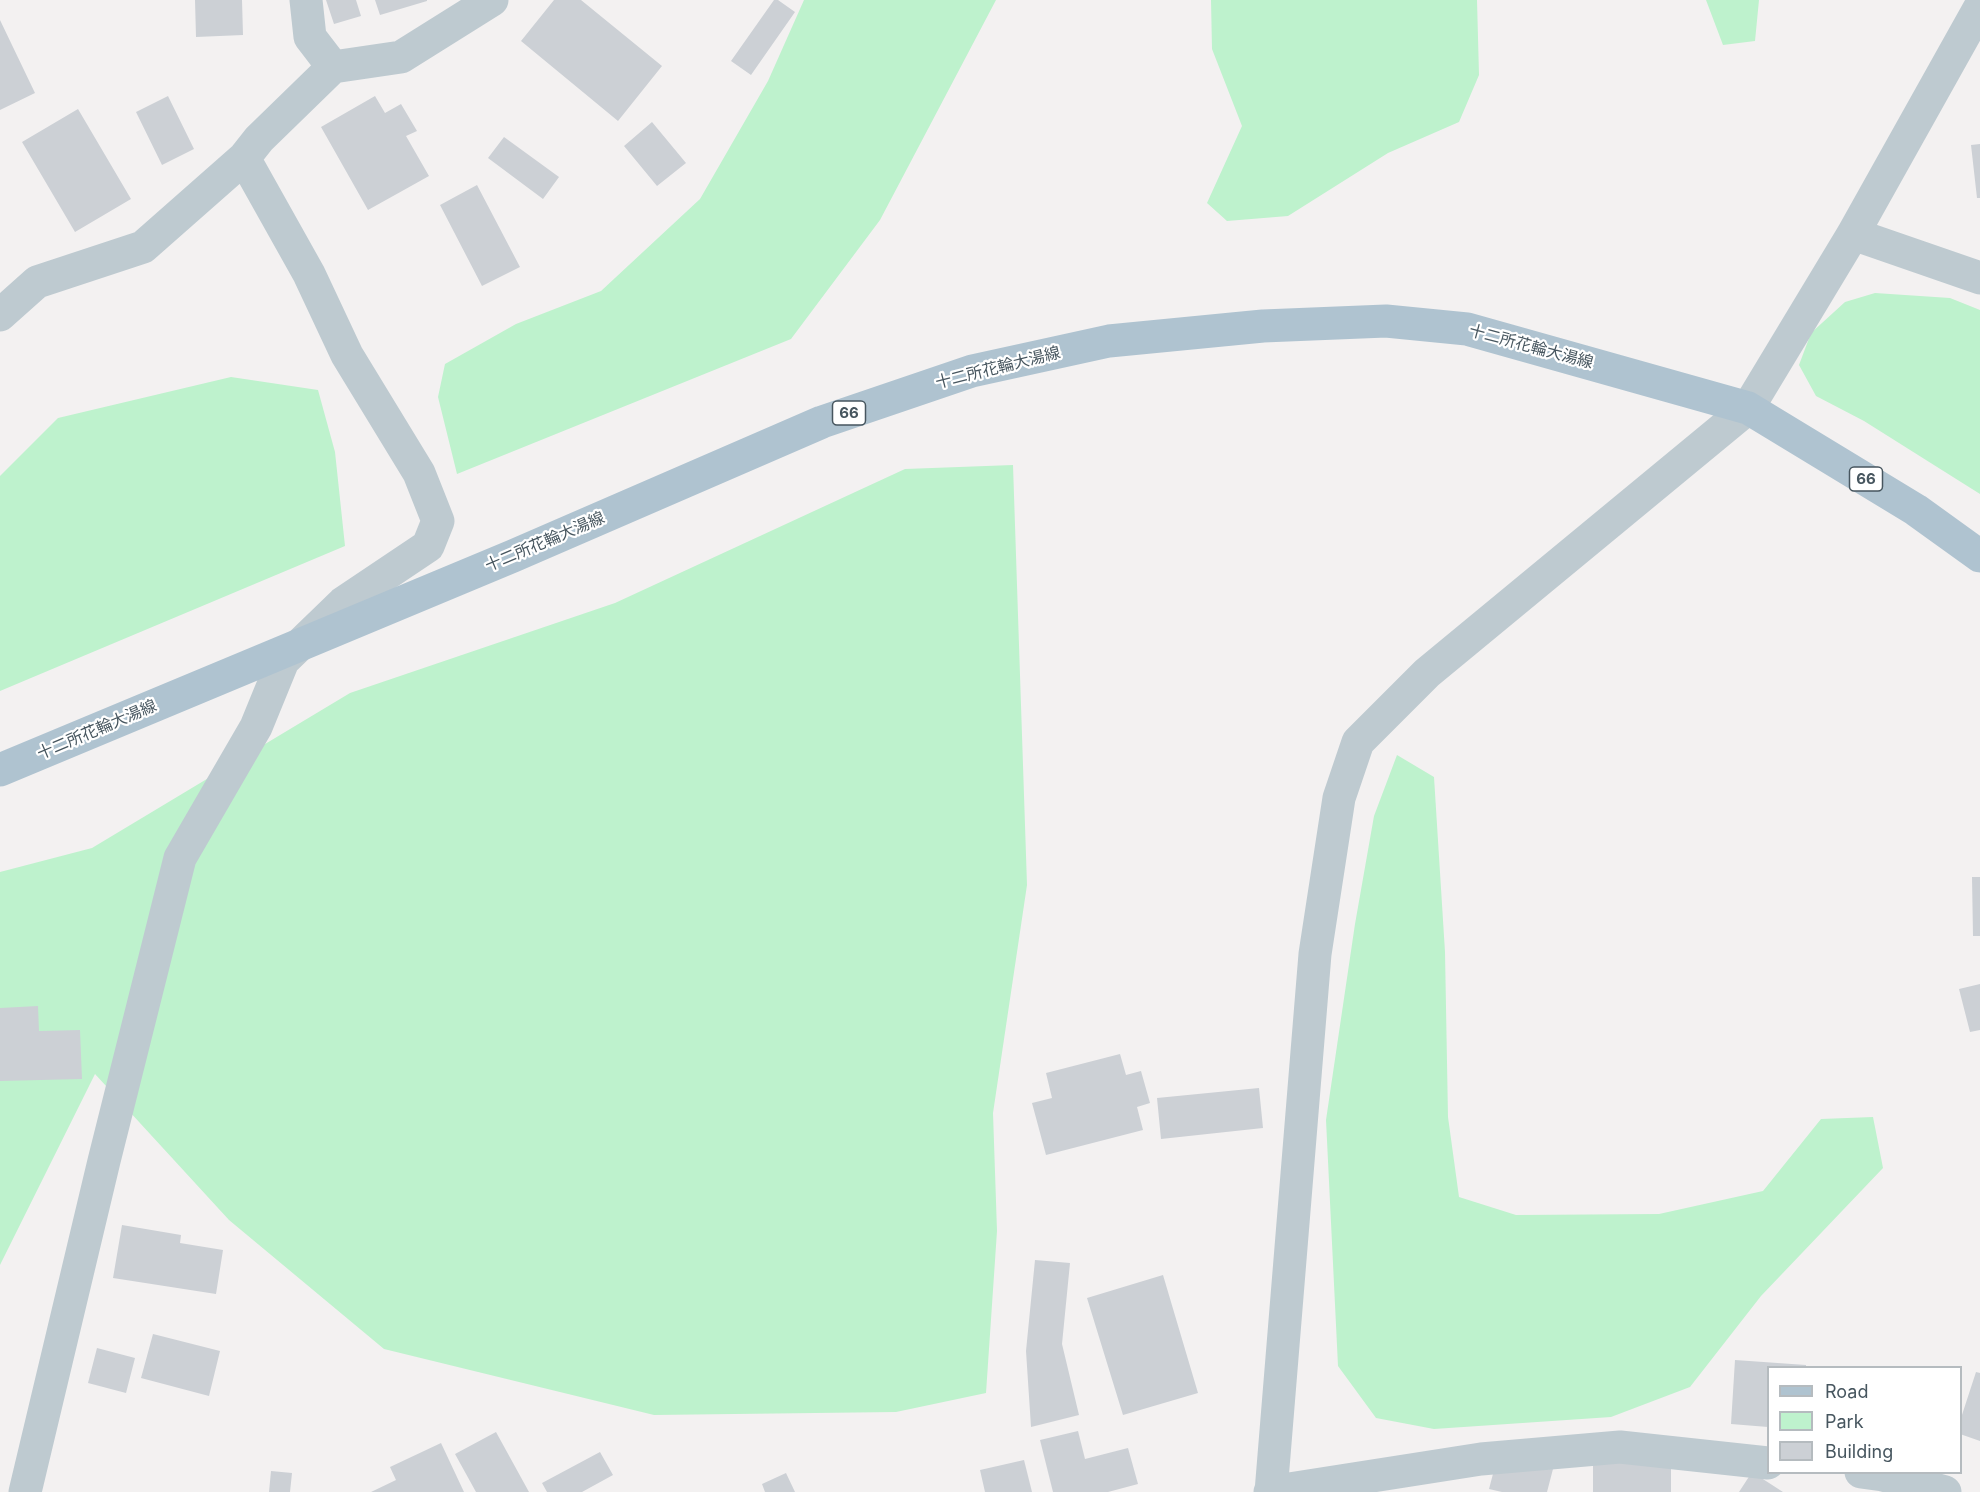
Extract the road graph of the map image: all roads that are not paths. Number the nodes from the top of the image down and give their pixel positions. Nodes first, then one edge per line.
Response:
1 (306, 0) edge
2 (492, 0) edge
3 (1980, 7) edge
4 (333, 67) junction
5 (244, 158) junction
6 (1853, 234) junction
7 (1980, 278) edge
8 (0, 315) edge
9 (1748, 408) junction
10 (1980, 556) edge
11 (300, 645) junction
12 (0, 770) edge
13 (1767, 1463) edge
14 (1872, 1474) edge
15 (25, 1492) edge
16 (1271, 1492) edge
17 (1945, 1492) edge

1 - 4 street
2 - 4 street
3 - 6 street
4 - 5 street
5 - 8 street
5 - 11 street
6 - 7 street
6 - 9 street
9 - 10 main road, 十二所花輪大湯線 / 66
9 - 11 main road, 十二所花輪大湯線 / 66
9 - 16 street
11 - 12 main road, 十二所花輪大湯線 / 66
11 - 15 street
13 - 16 street
14 - 17 street

